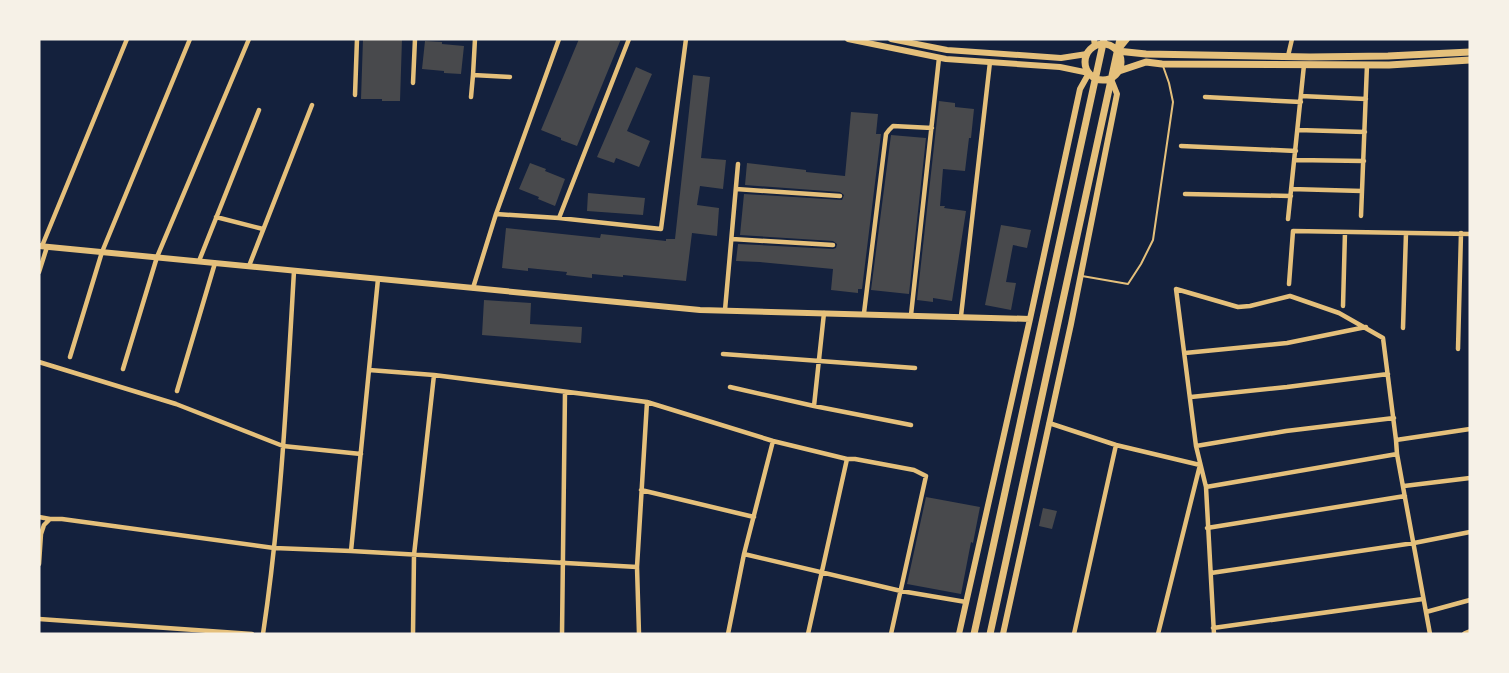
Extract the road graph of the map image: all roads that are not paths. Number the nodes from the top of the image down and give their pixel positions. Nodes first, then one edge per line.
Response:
1 (128, 39) edge
2 (190, 39) edge
3 (249, 39) edge
4 (357, 39) edge
5 (415, 39) edge
6 (475, 39) edge
7 (559, 39) edge
8 (629, 39) edge
9 (686, 39) edge
10 (848, 39) edge
11 (891, 39) edge
12 (1104, 39) edge
13 (1120, 39) edge
14 (1127, 39) edge
15 (1292, 39) edge
16 (1095, 43) edge
17 (1117, 51) junction
18 (1470, 52) edge
19 (1087, 54) junction
20 (1288, 56) junction
21 (939, 58) junction
22 (1470, 60) edge
23 (990, 62) junction
24 (1162, 64) junction
25 (1304, 65) junction
26 (1367, 65) junction
27 (1119, 71) junction
28 (1089, 73) junction
29 (473, 75) junction
30 (510, 78) dead end
31 (1111, 78) junction
32 (412, 83) dead end
33 (355, 95) dead end
34 (471, 97) dead end
35 (1205, 97) dead end
36 (1301, 99) junction
37 (1366, 99) junction
38 (312, 105) dead end
39 (259, 110) dead end
40 (932, 128) junction
41 (1298, 130) junction
42 (1365, 132) junction
43 (1181, 146) dead end
44 (1296, 151) junction
45 (1295, 160) junction
46 (1364, 161) junction
47 (738, 164) dead end
48 (736, 189) junction
49 (1292, 189) junction
50 (1362, 191) junction
51 (1185, 194) dead end
52 (840, 196) dead end
53 (1291, 196) junction
54 (496, 214) junction
55 (1361, 216) dead end
56 (216, 218) junction
57 (559, 218) junction
58 (1288, 219) dead end
59 (263, 230) junction
60 (1345, 232) junction
61 (1406, 233) junction
62 (1461, 233) junction
63 (1470, 234) edge
64 (732, 239) junction
65 (833, 245) dead end
66 (42, 246) edge
67 (102, 252) junction
68 (158, 258) junction
69 (199, 261) junction
70 (215, 263) junction
71 (249, 266) junction
72 (294, 271) junction
73 (39, 272) edge
74 (1080, 276) junction
75 (378, 279) junction
76 (1289, 284) dead end
77 (472, 288) junction
78 (1343, 306) dead end
79 (725, 310) junction
80 (824, 313) junction
81 (864, 314) junction
82 (911, 315) junction
83 (961, 316) junction
84 (1030, 319) junction
85 (1366, 327) junction
86 (1403, 328) dead end
87 (1458, 349) dead end
88 (1185, 353) junction
89 (723, 354) dead end
90 (70, 357) dead end
91 (819, 361) junction
92 (39, 362) edge
93 (915, 368) dead end
94 (123, 369) dead end
95 (369, 370) junction
96 (1388, 374) junction
97 (434, 375) junction
98 (730, 387) dead end
99 (177, 392) dead end
100 (565, 392) junction
101 (1191, 397) junction
102 (647, 402) junction
103 (814, 406) junction
104 (1394, 418) junction
105 (1049, 423) junction
106 (911, 425) dead end
107 (1470, 429) edge
108 (1396, 440) junction
109 (773, 441) junction
110 (1116, 445) junction
111 (283, 446) junction
112 (1196, 446) junction
113 (361, 454) junction
114 (1397, 454) junction
115 (847, 459) junction
116 (1200, 465) junction
117 (1470, 478) edge
118 (1404, 486) junction
119 (1206, 487) junction
120 (641, 490) junction
121 (1405, 496) junction
122 (39, 517) edge
123 (754, 517) junction
124 (50, 519) junction
125 (1207, 528) junction
126 (1470, 532) edge
127 (40, 533) edge
128 (1414, 543) junction
129 (274, 548) junction
130 (351, 551) junction
131 (744, 554) junction
132 (414, 555) junction
133 (564, 563) junction
134 (39, 564) edge
135 (637, 567) junction
136 (822, 572) junction
137 (1211, 573) junction
138 (901, 591) junction
139 (1423, 599) junction
140 (1470, 600) edge
141 (966, 602) junction
142 (1425, 612) junction
143 (39, 619) edge
144 (1214, 631) edge
145 (1470, 632) edge
146 (252, 634) edge
147 (263, 634) edge
148 (413, 634) edge
149 (562, 634) edge
150 (639, 634) edge
151 (728, 634) edge
152 (808, 634) edge
153 (891, 634) edge
154 (959, 634) edge
155 (974, 634) edge
156 (990, 634) edge
157 (1003, 634) edge
158 (1074, 634) edge
159 (1158, 634) edge
160 (1430, 634) edge
161 (1465, 634) edge

1 - 66 street
2 - 67 street
3 - 68 street
4 - 33 street
5 - 32 street
6 - 29 street
7 - 54 street
8 - 57 street
9 - 57 street
10 - 21 street
11 - 19 street
12 - 155 main road
13 - 156 main road
14 - 17 street
15 - 20 street
16 - 17 main road
16 - 19 main road
17 - 20 main road
17 - 27 main road
18 - 20 main road
19 - 28 main road
21 - 23 street
21 - 40 street
22 - 26 main road
23 - 28 street
23 - 83 street
24 - 25 main road
24 - 27 main road
24 - 74 lane
25 - 26 main road
25 - 36 street
26 - 37 street
27 - 31 main road
28 - 31 main road
28 - 84 street
29 - 30 street
29 - 34 street
31 - 74 street
35 - 36 street
36 - 37 street
36 - 41 street
37 - 42 street
38 - 59 street
39 - 56 street
40 - 81 street
40 - 82 street
41 - 42 street
41 - 44 street
42 - 46 street
43 - 44 street
44 - 45 street
45 - 46 street
45 - 49 street
46 - 50 street
47 - 48 street
48 - 52 street
48 - 64 street
49 - 50 street
49 - 53 street
50 - 55 street
51 - 53 street
53 - 58 street
54 - 57 street
54 - 77 street
56 - 59 street
56 - 69 street
59 - 71 street
60 - 61 street
60 - 76 street
60 - 78 street
61 - 62 street
61 - 86 street
62 - 63 street
62 - 87 street
64 - 65 street
64 - 79 street
66 - 67 street
66 - 73 street
67 - 68 street
67 - 90 street
68 - 69 street
68 - 94 street
69 - 70 street
70 - 71 street
70 - 99 street
71 - 72 street
72 - 75 street
72 - 111 street
74 - 105 street
75 - 77 street
75 - 95 street
77 - 79 street
79 - 80 street
80 - 81 street
80 - 91 street
81 - 82 street
82 - 83 street
83 - 84 street
84 - 141 street
85 - 88 street
85 - 88 street
85 - 96 street
88 - 101 street
89 - 91 street
91 - 93 street
91 - 103 street
92 - 111 street
95 - 97 street
95 - 113 street
96 - 101 street
96 - 104 street
97 - 100 street
97 - 132 street
98 - 103 street
100 - 102 street
100 - 133 street
101 - 112 street
102 - 109 street
102 - 120 street
103 - 106 street
104 - 108 street
104 - 112 street
105 - 110 street
105 - 157 street
107 - 108 street
108 - 114 street
109 - 115 street
109 - 123 street
110 - 116 street
110 - 158 street
111 - 113 street
111 - 129 street
112 - 116 street
113 - 130 street
114 - 118 street
114 - 119 street
115 - 136 street
115 - 138 street
116 - 119 street
116 - 159 street
117 - 118 street
118 - 121 street
119 - 125 street
120 - 123 street
120 - 135 street
121 - 125 street
121 - 128 street
122 - 124 street
123 - 131 street
124 - 127 street
124 - 129 street
125 - 137 street
126 - 128 street
127 - 134 street
128 - 137 street
128 - 139 street
129 - 130 street
129 - 147 street
130 - 132 street
131 - 136 street
131 - 151 street
132 - 133 street
132 - 148 street
133 - 135 street
133 - 149 street
135 - 150 street
136 - 138 street
136 - 152 street
137 - 144 street
138 - 141 street
138 - 153 street
139 - 142 street
139 - 144 street
140 - 142 street
141 - 154 street
142 - 160 street
143 - 146 street
145 - 161 street

